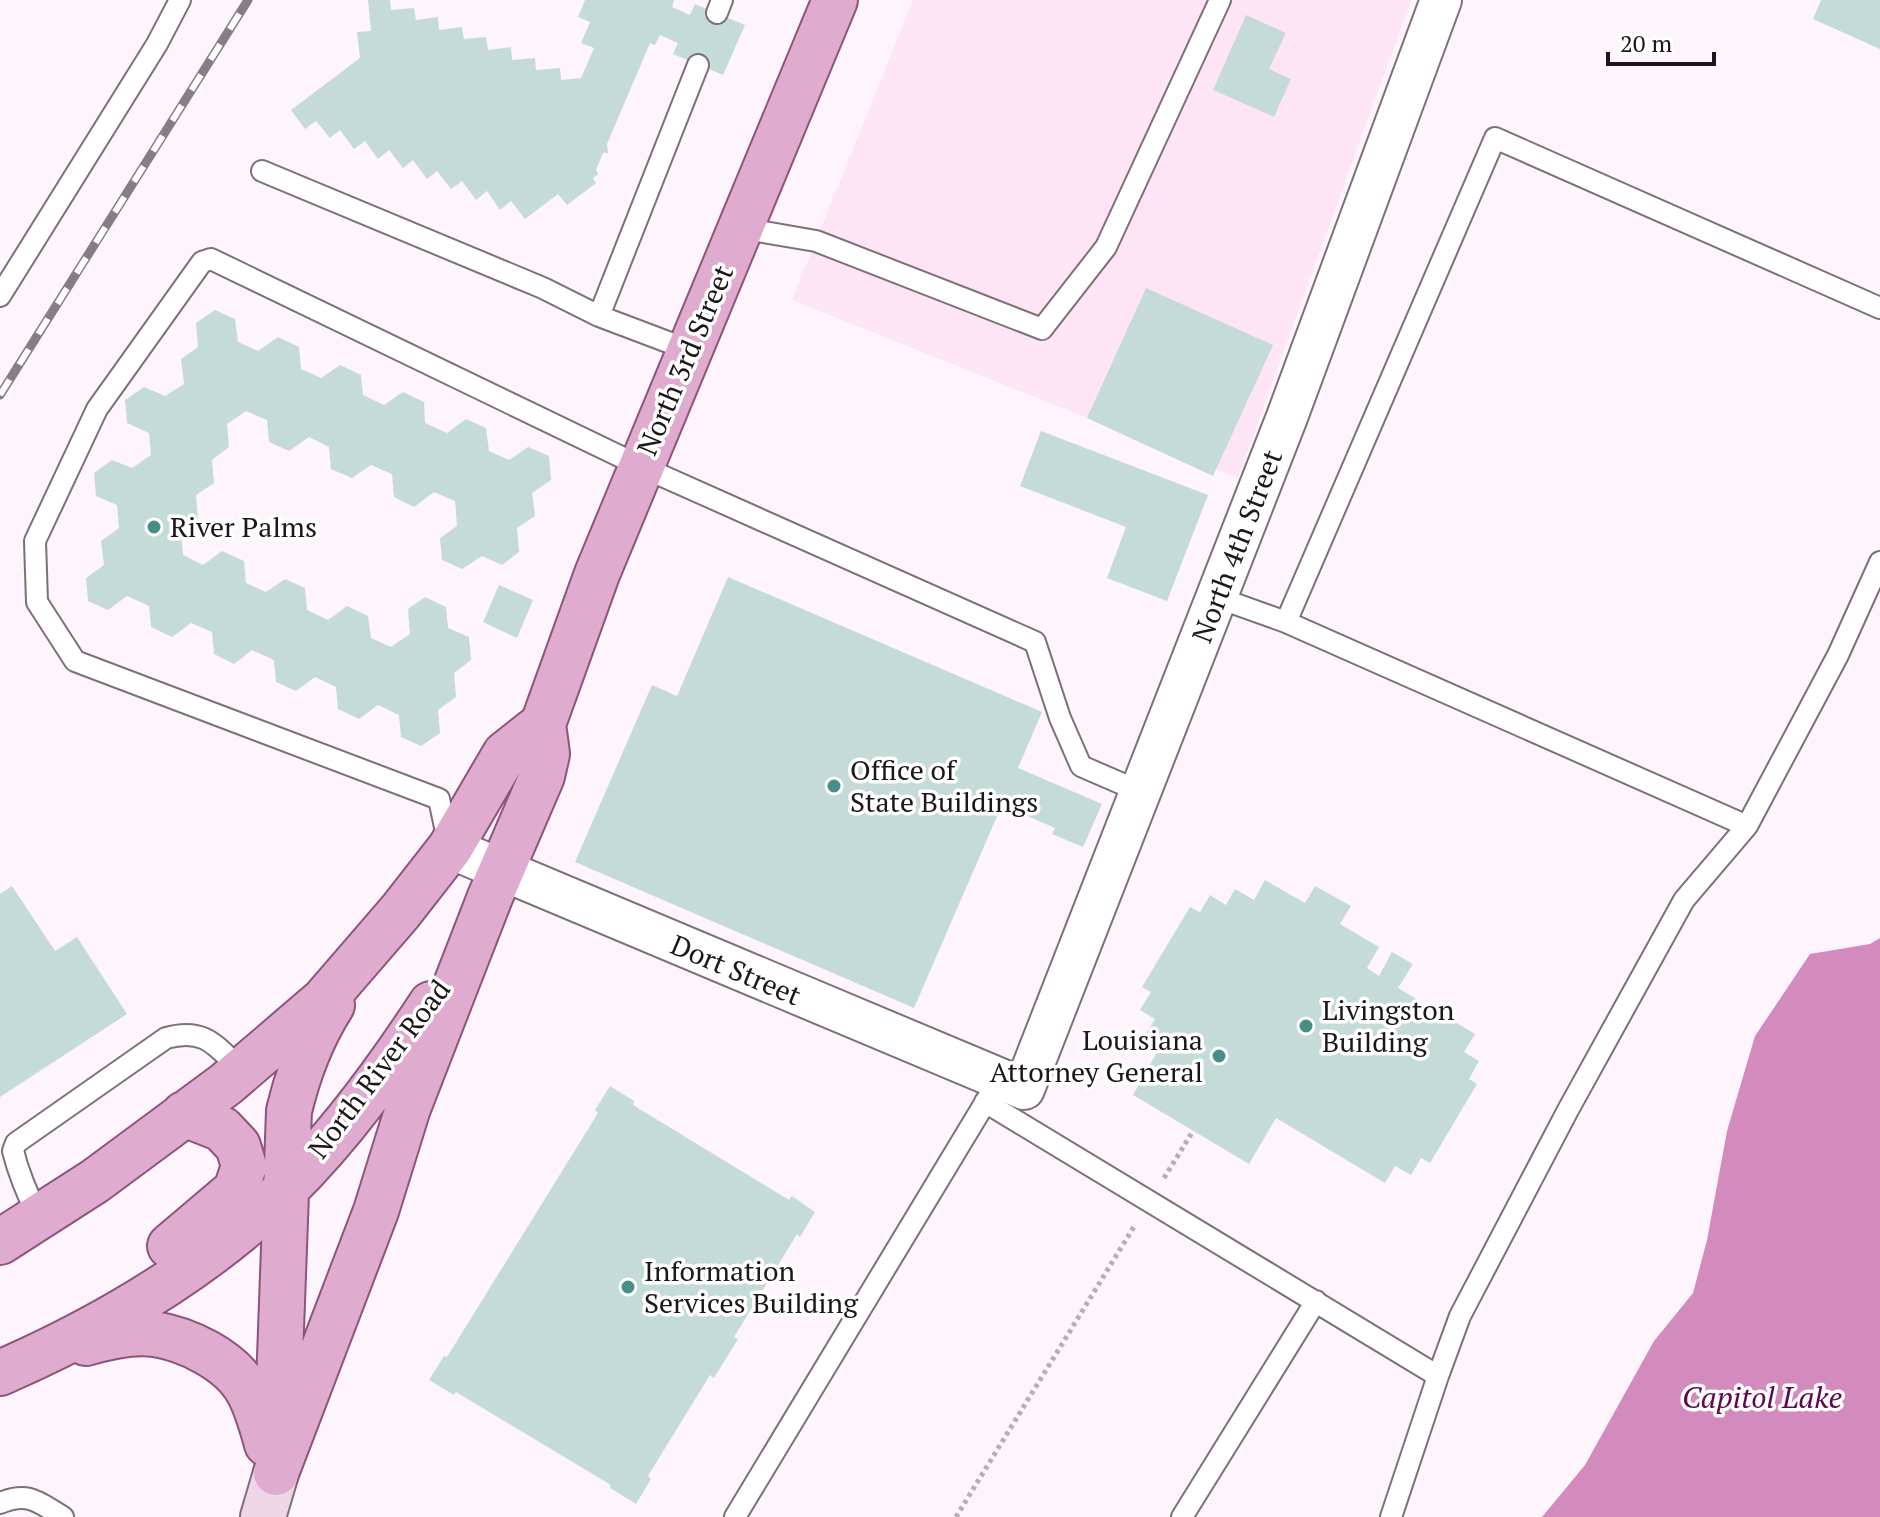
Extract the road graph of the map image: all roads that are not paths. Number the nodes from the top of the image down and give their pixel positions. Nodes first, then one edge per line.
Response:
1 (180, 0) edge
2 (835, 0) edge
3 (1220, 0) edge
4 (1441, 0) edge
5 (698, 65) dead end
6 (262, 171) dead end
7 (740, 228) junction
8 (0, 296) edge
9 (1880, 308) edge
10 (599, 316) junction
11 (689, 350) junction
12 (640, 466) junction
13 (1880, 562) edge
14 (1216, 597) junction
15 (1286, 622) junction
16 (543, 724) junction
17 (1141, 792) junction
18 (1747, 826) junction
19 (450, 848) junction
20 (496, 884) junction
21 (369, 946) junction
22 (242, 1071) junction
23 (1003, 1090) junction
24 (184, 1114) junction
25 (284, 1191) junction
26 (39, 1218) junction
27 (0, 1242) edge
28 (1316, 1301) junction
29 (20, 1355) edge
30 (0, 1373) edge
31 (1438, 1376) junction
32 (276, 1473) junction
33 (0, 1503) edge
34 (63, 1517) edge
35 (263, 1517) edge
36 (735, 1517) edge
37 (1182, 1517) edge
38 (1391, 1517) edge

1 - 8 lane
2 - 7 main road, North 3rd Street
3 - 7 lane
4 - 14 street, North 4th Street
5 - 10 lane
6 - 10 lane
7 - 11 main road, North 3rd Street
9 - 15 lane
10 - 11 lane
11 - 12 main road, North 3rd Street
12 - 16 main road, North 3rd Street
12 - 17 lane
12 - 19 lane
13 - 18 lane
14 - 15 lane
14 - 17 street, North 4th Street
15 - 18 lane
16 - 19 main road
16 - 20 main road, North 3rd Street
17 - 23 street, North 4th Street
18 - 31 lane
19 - 20 street, Dort Street
19 - 21 main road
20 - 23 street, Dort Street
20 - 25 main road, North River Road
20 - 32 main road
21 - 22 main road
21 - 25 main road
22 - 24 main road
22 - 26 lane
23 - 28 lane
23 - 36 lane
24 - 26 main road
24 - 29 main road
25 - 29 main road, North River Road
25 - 32 main road
26 - 27 main road
28 - 31 lane
28 - 37 lane
29 - 30 main road, North River Road
29 - 32 main road
31 - 38 lane
32 - 35 main road
33 - 34 lane

